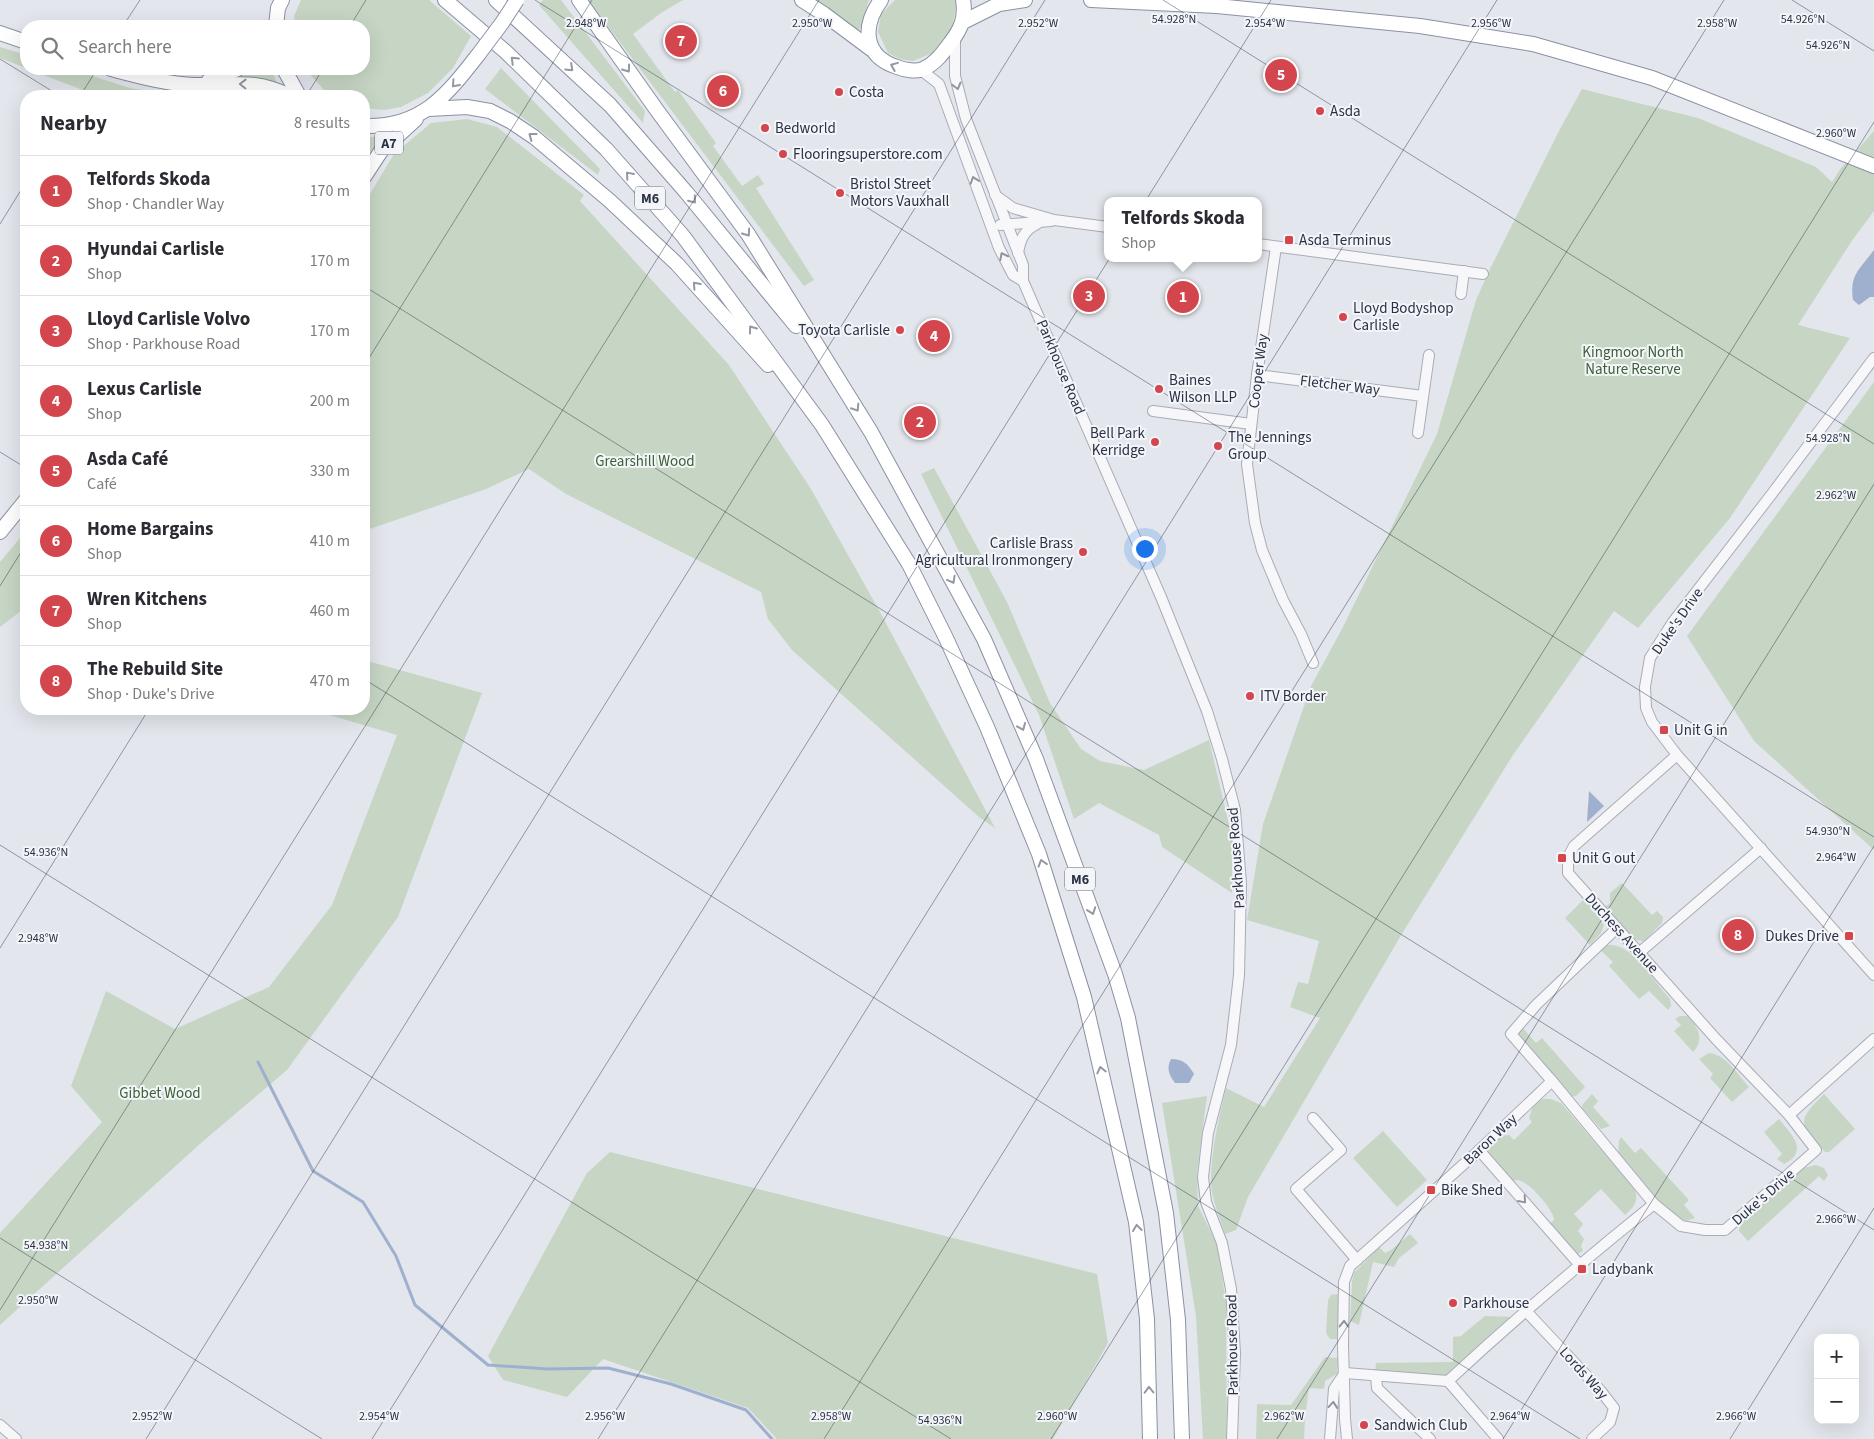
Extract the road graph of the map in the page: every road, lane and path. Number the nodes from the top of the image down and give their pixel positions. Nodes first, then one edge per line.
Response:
1 (445, 0) edge
2 (496, 0) edge
3 (517, 0) edge
4 (579, 0) edge
5 (802, 0) edge
6 (882, 0) edge
7 (963, 0) edge
8 (1025, 0) edge
9 (1090, 0) edge
10 (279, 5) edge
11 (274, 20) edge
12 (277, 20) edge
13 (963, 22) junction
14 (0, 33) edge
15 (955, 38) junction
16 (20, 40) edge
17 (871, 49) junction
18 (922, 70) junction
19 (142, 75) edge
20 (222, 75) edge
21 (288, 75) edge
22 (194, 85) junction
23 (276, 90) edge
24 (296, 90) edge
25 (425, 111) junction
26 (370, 125) edge
27 (1874, 166) edge
28 (370, 168) edge
29 (996, 195) junction
30 (1013, 208) junction
31 (1002, 212) junction
32 (1054, 220) junction
33 (1038, 223) junction
34 (1006, 224) junction
35 (991, 226) junction
36 (1104, 226) edge
37 (1262, 245) edge
38 (1276, 247) junction
39 (1018, 253) junction
40 (1464, 271) junction
41 (1483, 274) dead end
42 (1023, 281) junction
43 (1461, 294) dead end
44 (1429, 354) dead end
45 (1874, 358) edge
46 (830, 367) junction
47 (1257, 375) junction
48 (1423, 396) junction
49 (1153, 411) dead end
50 (822, 424) junction
51 (1251, 424) junction
52 (1418, 433) dead end
53 (20, 507) edge
54 (0, 532) edge
55 (1313, 664) dead end
56 (1677, 755) junction
57 (1761, 848) junction
58 (1617, 928) junction
59 (1640, 952) junction
60 (1874, 975) edge
61 (1874, 1039) edge
62 (1552, 1081) junction
63 (1789, 1116) junction
64 (1314, 1118) dead end
65 (1479, 1150) junction
66 (1654, 1204) junction
67 (1357, 1260) junction
68 (1579, 1264) junction
69 (1526, 1311) junction
70 (1345, 1373) junction
71 (1376, 1376) junction
72 (1448, 1381) junction
73 (0, 1425) edge
74 (16, 1439) edge
75 (1150, 1439) edge
76 (1182, 1439) edge
77 (1232, 1439) edge
78 (1330, 1439) edge
79 (1347, 1439) edge
80 (1430, 1439) edge
81 (1498, 1439) edge
82 (1592, 1439) edge

50 -> 1 highway, M6
2 -> 46 highway, M6
3 -> 25 highway, bridge
4 -> 46 highway, M6
5 - 17 highway
6 - 17 highway
7 - 13 highway
8 - 13 highway
9 - 27 highway
10 - 11 highway
10 - 12 highway
13 - 15 highway
14 - 16 highway
15 - 18 highway
15 -> 29 street, Parkhouse Road
18 -> 17 highway
35 -> 18 street, Parkhouse Road
19 - 22 highway
20 - 22 highway
21 - 24 highway
23 -> 22 highway
25 - 26 highway
25 - 28 highway, A7
50 -> 25 highway, M6
29 - 30 street
29 - 31 street, Parkhouse Road
30 - 31 street
30 - 32 street
31 - 34 street, Parkhouse Road
31 - 35 street
32 - 33 street
32 - 36 street
33 - 34 street
33 - 39 street
34 - 35 street
34 - 39 street, Parkhouse Road
42 -> 35 street, Parkhouse Road
37 - 38 street
38 - 40 street
38 - 47 street, Cooper Way
39 - 42 street, Parkhouse Road
40 - 41 street
40 - 43 street
42 - 77 street, Parkhouse Road
44 - 48 street
45 - 56 street, Duke's Drive
46 -> 76 highway, M6
47 - 48 street, Fletcher Way
47 - 51 street, Cooper Way
48 - 52 street
49 - 51 street
75 -> 50 highway, M6
51 - 55 street, Cooper Way
53 - 54 highway
56 - 57 street, Duke's Drive
56 - 58 street, Duchess Avenue
57 - 59 street
57 - 60 street, Duke's Drive
58 - 59 street, Duchess Avenue
58 - 62 street
59 - 63 street, Duchess Avenue
61 - 63 street
62 - 65 street, Baron Way
62 - 66 street, Duke's Drive
63 - 66 street, Duke's Drive
64 - 67 street
65 - 67 street, Baron Way
65 -> 68 street
66 - 68 street
70 -> 67 street, Baron Way
68 - 69 street
69 - 72 street
69 - 82 street, Lords Way
70 - 71 street
78 -> 70 street
70 - 79 street, Baron Way
71 - 72 street
71 - 80 street
72 - 81 street
73 - 74 street

